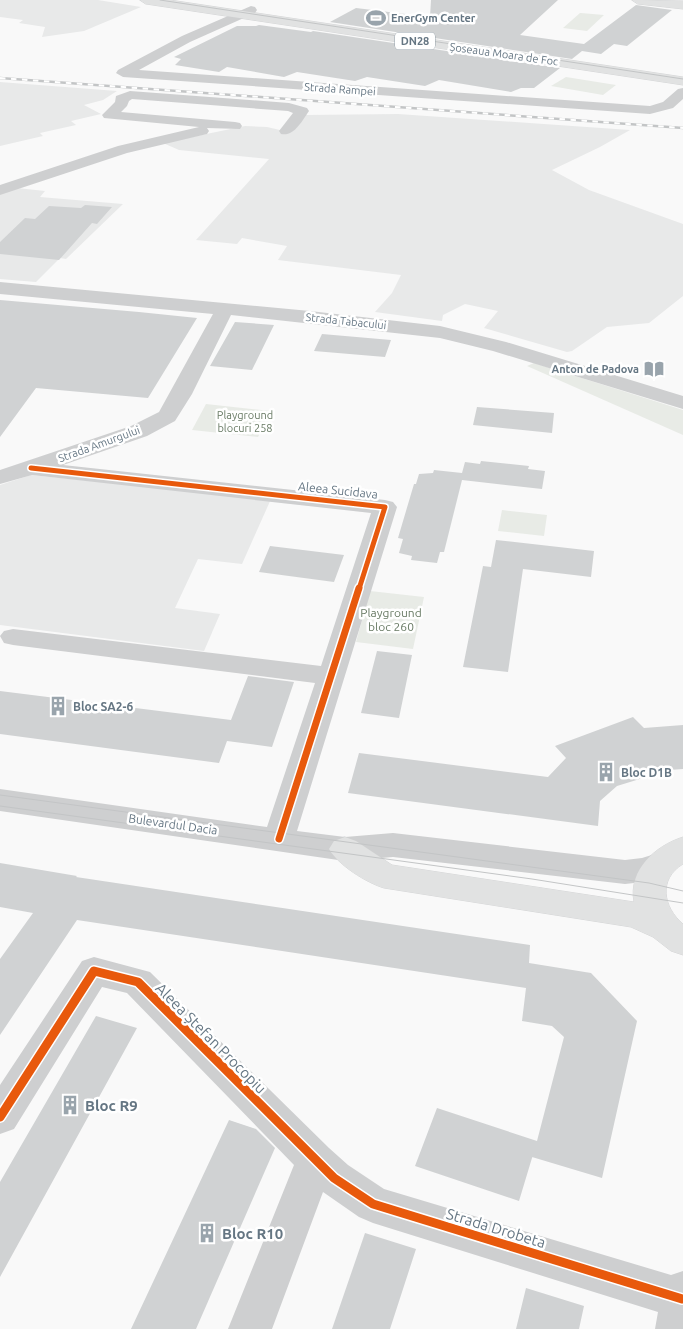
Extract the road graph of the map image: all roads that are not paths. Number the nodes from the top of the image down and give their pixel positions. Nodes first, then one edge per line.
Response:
1 (146, 0) edge
2 (181, 0) edge
3 (638, 0) edge
4 (664, 0) edge
5 (683, 3) edge
6 (246, 12) junction
7 (683, 75) edge
8 (683, 81) edge
9 (683, 92) edge
10 (251, 124) dead end
11 (270, 124) dead end
12 (235, 126) junction
13 (0, 190) edge
14 (0, 288) edge
15 (225, 309) junction
16 (683, 403) edge
17 (31, 468) junction
18 (0, 477) edge
19 (13, 637) dead end
20 (332, 676) junction
21 (0, 800) edge
22 (279, 838) junction
23 (345, 849) junction
24 (670, 857) edge
25 (674, 935) edge
26 (0, 1117) edge
27 (314, 1160) junction
28 (680, 1306) edge
29 (250, 1329) edge

1 - 6 main road, Șoseaua Moara de Foc / DN28
2 - 6 main road, Șoseaua Moara de Foc / DN28
3 - 5 main road
4 - 5 main road
6 - 7 main road, Șoseaua Moara de Foc / DN28
6 - 8 main road, Șoseaua Moara de Foc / DN28
6 - 9 street, Strada Rampei
10 - 12 street
11 - 12 street
12 - 13 street
14 - 15 street, Strada Tabacului
15 - 16 street, Strada Tabacului
15 - 17 street, Strada Amurgului
17 - 18 street, Strada Amurgului
17 - 20 street, Aleea Sucidava
19 - 20 street
20 - 22 street, Aleea Sucidava
21 - 22 street, Bulevardul Dacia
22 - 23 street, Bulevardul Dacia
23 - 24 street, Bulevardul Dacia
23 - 25 main road
24 - 25 main road
26 - 27 street, Aleea Ștefan Procopiu
27 - 28 street, Strada Drobeta
27 - 29 street

